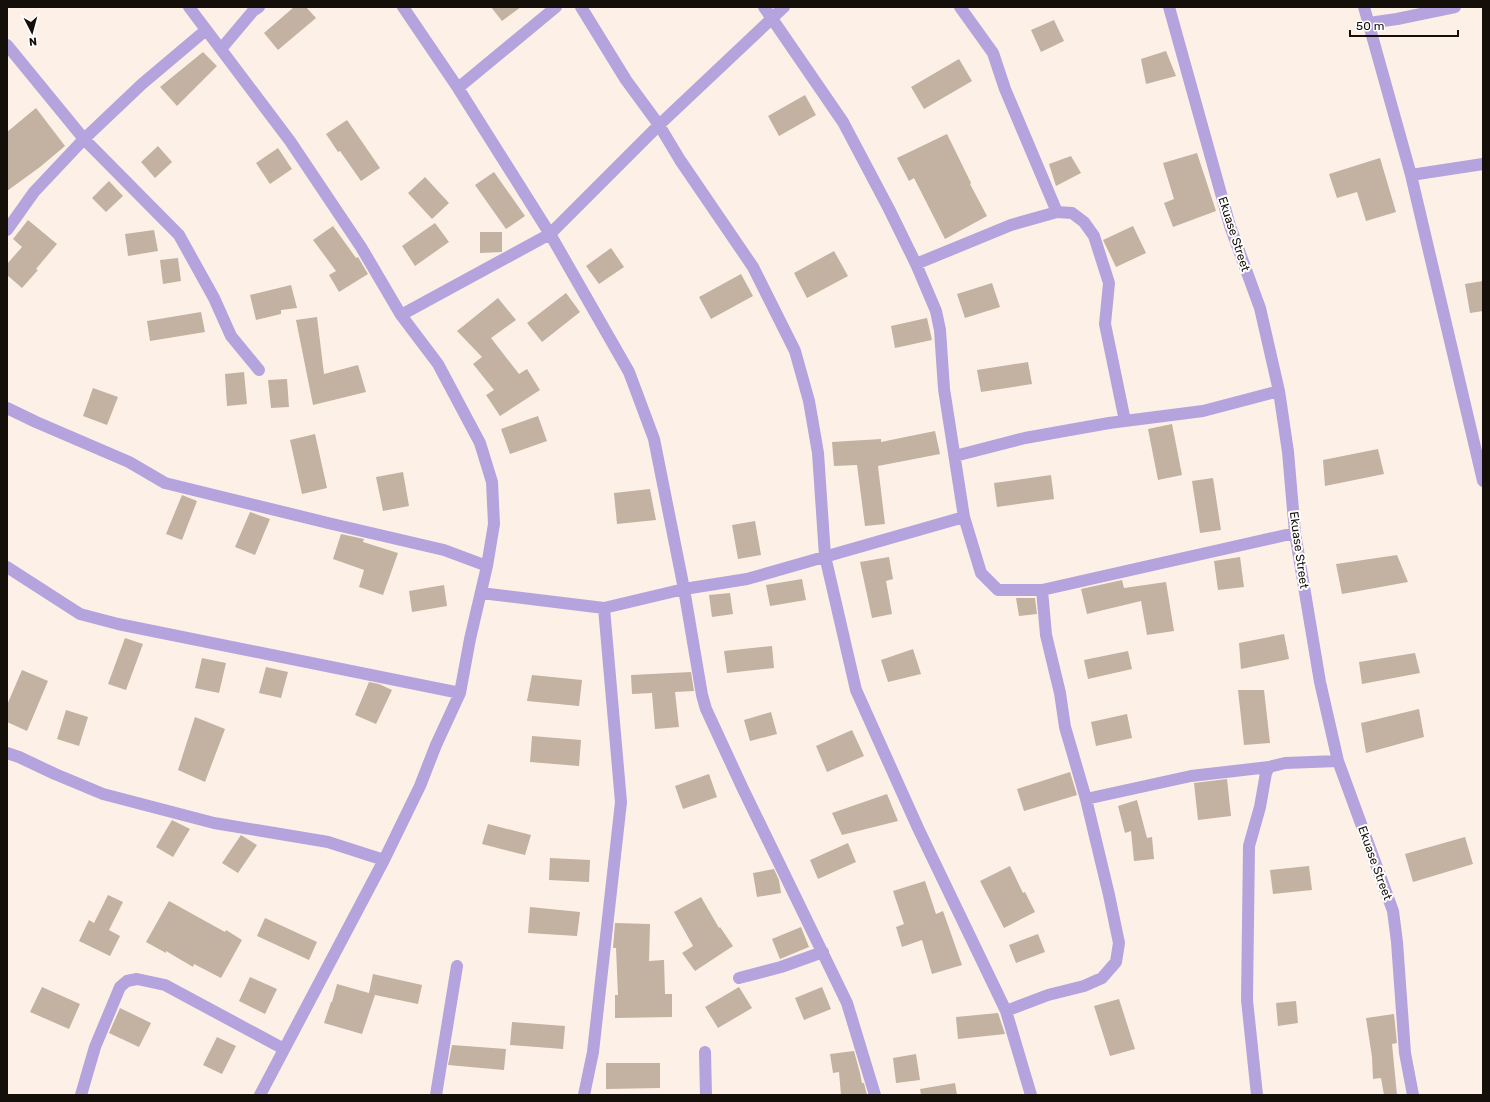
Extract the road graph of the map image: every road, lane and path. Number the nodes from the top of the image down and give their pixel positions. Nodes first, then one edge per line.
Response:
1 (189, 7) edge
2 (259, 7) edge
3 (403, 7) edge
4 (556, 7) edge
5 (581, 7) edge
6 (764, 7) edge
7 (784, 7) edge
8 (960, 7) edge
9 (1169, 7) edge
10 (1364, 7) edge
11 (1455, 7) edge
12 (772, 18) junction
13 (1369, 23) junction
14 (206, 30) junction
15 (7, 45) edge
16 (220, 49) junction
17 (458, 88) junction
18 (659, 125) junction
19 (84, 139) junction
20 (1483, 164) edge
21 (1411, 175) junction
22 (1057, 212) junction
23 (7, 230) edge
24 (550, 234) junction
25 (916, 264) junction
26 (401, 315) junction
27 (259, 370) dead end
28 (1279, 391) junction
29 (7, 408) edge
30 (1125, 421) junction
31 (955, 456) junction
32 (1483, 480) edge
33 (964, 517) junction
34 (1295, 533) junction
35 (825, 556) junction
36 (487, 566) junction
37 (7, 567) edge
38 (684, 589) junction
39 (1042, 590) junction
40 (481, 593) junction
41 (604, 608) junction
42 (460, 693) junction
43 (7, 753) edge
44 (1338, 761) junction
45 (1269, 767) junction
46 (1086, 799) junction
47 (384, 860) junction
48 (823, 952) junction
49 (457, 966) dead end
50 (739, 978) dead end
51 (1006, 1011) junction
52 (284, 1049) junction
53 (705, 1052) dead end
54 (81, 1095) edge
55 (260, 1095) edge
56 (436, 1095) edge
57 (584, 1095) edge
58 (706, 1095) edge
59 (875, 1095) edge
60 (1031, 1095) edge
61 (1257, 1095) edge
62 (1412, 1095) edge

1 - 14 street
2 - 16 street
3 - 17 street
4 - 17 street
5 - 18 street
6 - 12 street
7 - 12 street
8 - 22 street
9 - 28 street, Ekuase Street
10 - 13 street
11 - 13 street
12 - 18 street
12 - 25 street
13 - 21 street
14 - 16 street
14 - 19 street
15 - 19 street
16 - 26 street
17 - 24 street
18 - 24 street
18 - 35 street
19 - 23 street
19 - 27 street
20 - 21 street
21 - 32 street
22 - 25 street
22 - 30 street
24 - 26 street
24 - 38 street
25 - 31 street
26 - 36 street
28 - 30 street
28 - 34 street, Ekuase Street
29 - 36 street
30 - 31 street
31 - 33 street
33 - 35 street
33 - 39 street
34 - 39 street
34 - 44 street, Ekuase Street
35 - 38 street
35 - 51 street
36 - 40 street
37 - 42 street
38 - 41 street
38 - 48 street
39 - 46 street
40 - 41 street
40 - 42 street
41 - 57 street
42 - 47 street
43 - 47 street
44 - 45 street
44 - 62 street, Ekuase Street
45 - 46 street
45 - 61 street
46 - 51 street
47 - 52 street
48 - 50 street
48 - 59 street
49 - 56 street
51 - 60 street
52 - 54 street
52 - 55 street
53 - 58 street

